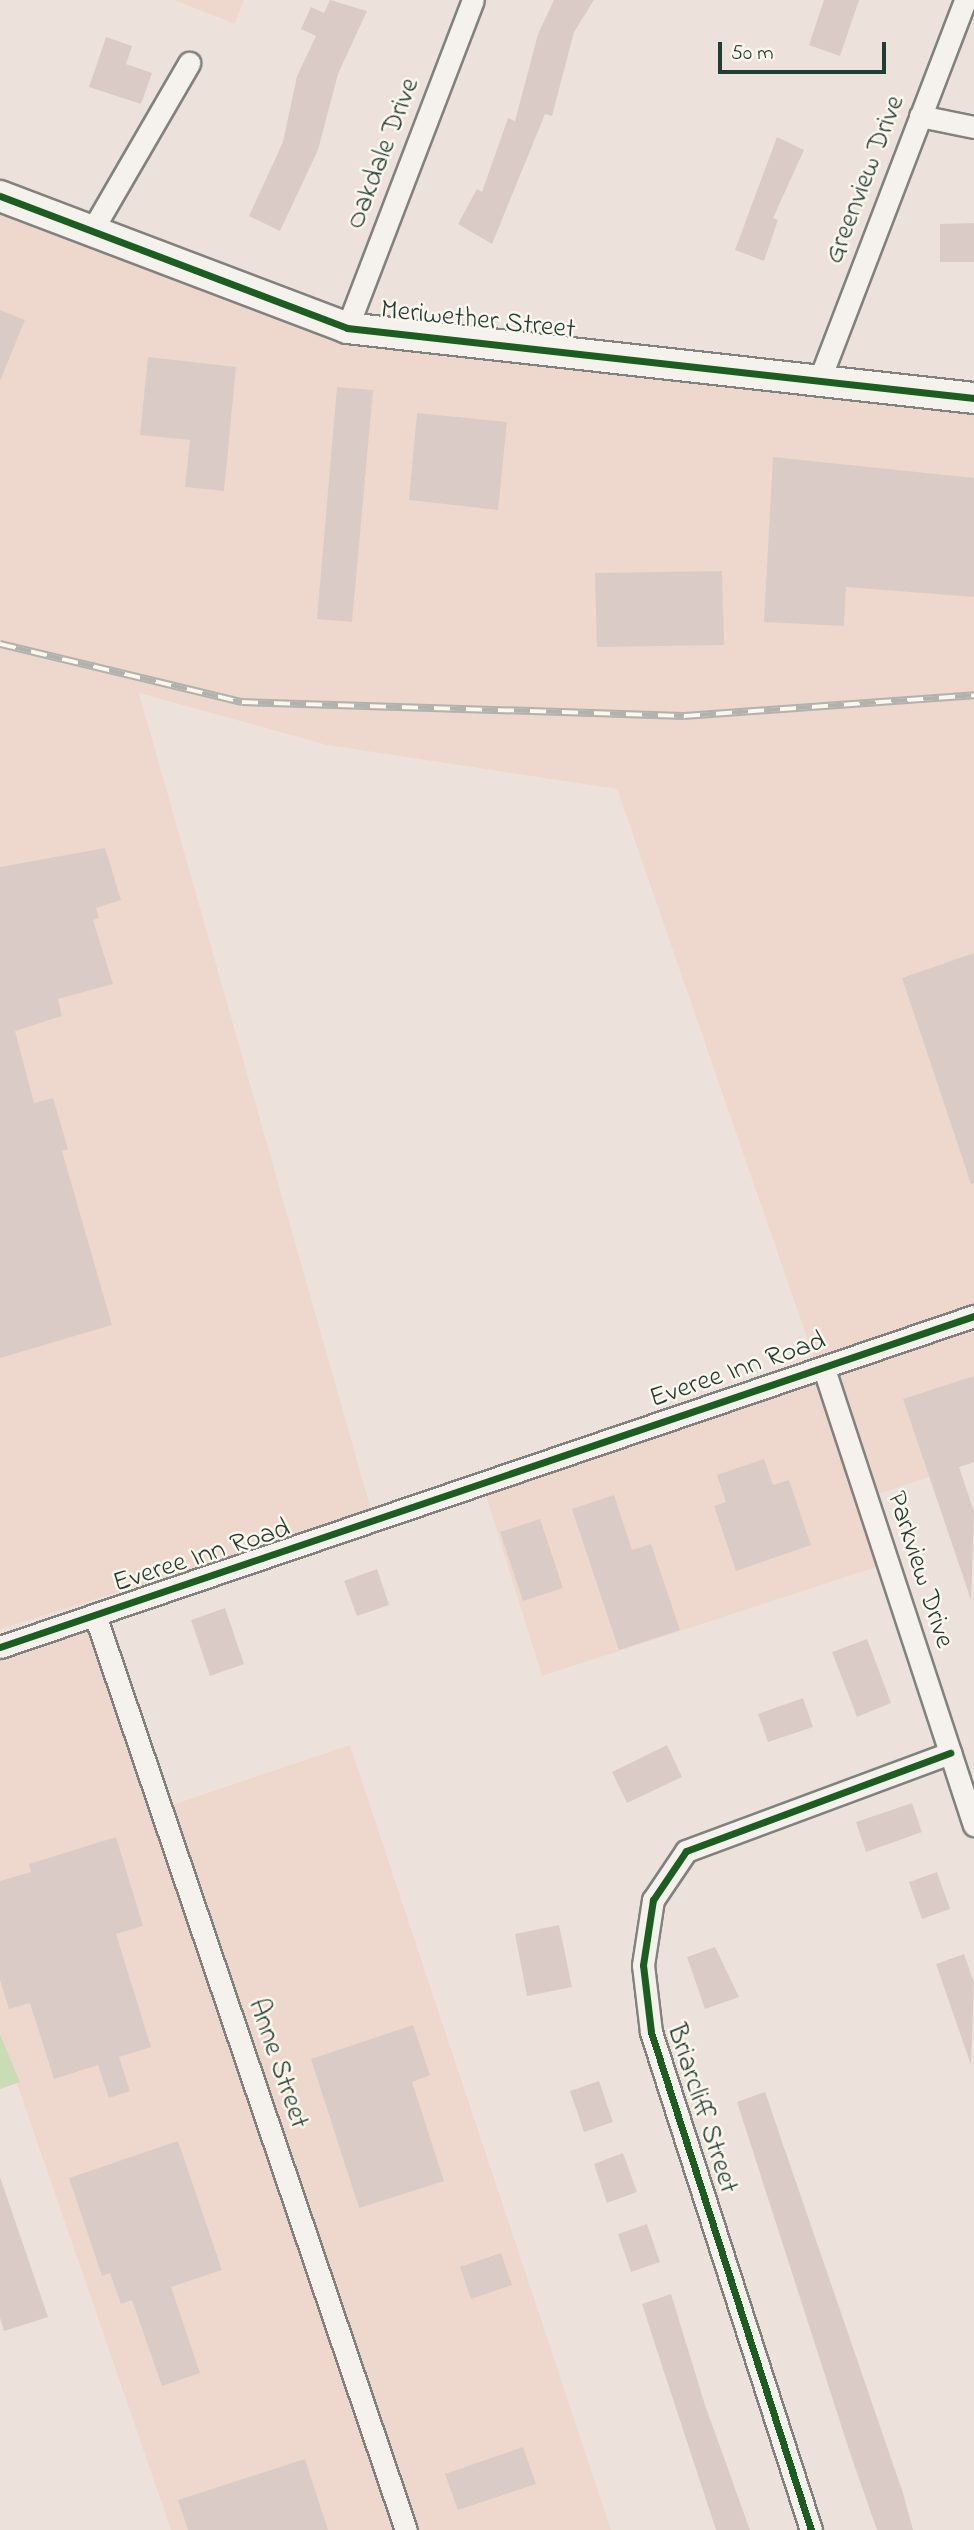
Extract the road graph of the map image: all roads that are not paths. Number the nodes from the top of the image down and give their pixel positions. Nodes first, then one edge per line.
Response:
1 (473, 0) edge
2 (965, 0) edge
3 (189, 63) dead end
4 (920, 116) junction
5 (974, 127) edge
6 (0, 196) edge
7 (90, 234) junction
8 (347, 328) junction
9 (819, 381) junction
10 (974, 398) edge
11 (974, 1316) edge
12 (825, 1372) junction
13 (96, 1615) junction
14 (0, 1647) edge
15 (950, 1753) junction
16 (974, 1825) edge
17 (406, 2530) edge
18 (811, 2530) edge

1 - 8 street, Oakdale Drive
2 - 4 street, Greenview Drive
3 - 7 street
4 - 5 street
4 - 9 street, Greenview Drive
6 - 7 street, Meriwether Street
7 - 8 street, Meriwether Street
8 - 9 street, Meriwether Street
9 - 10 street, Meriwether Street
11 - 12 street, Everee Inn Road
12 - 13 street, Everee Inn Road
12 - 15 street, Parkview Drive
13 - 14 street, Everee Inn Road
13 - 17 street, Anne Street
15 - 16 street, Parkview Drive
15 - 18 street, Briarcliff Street

